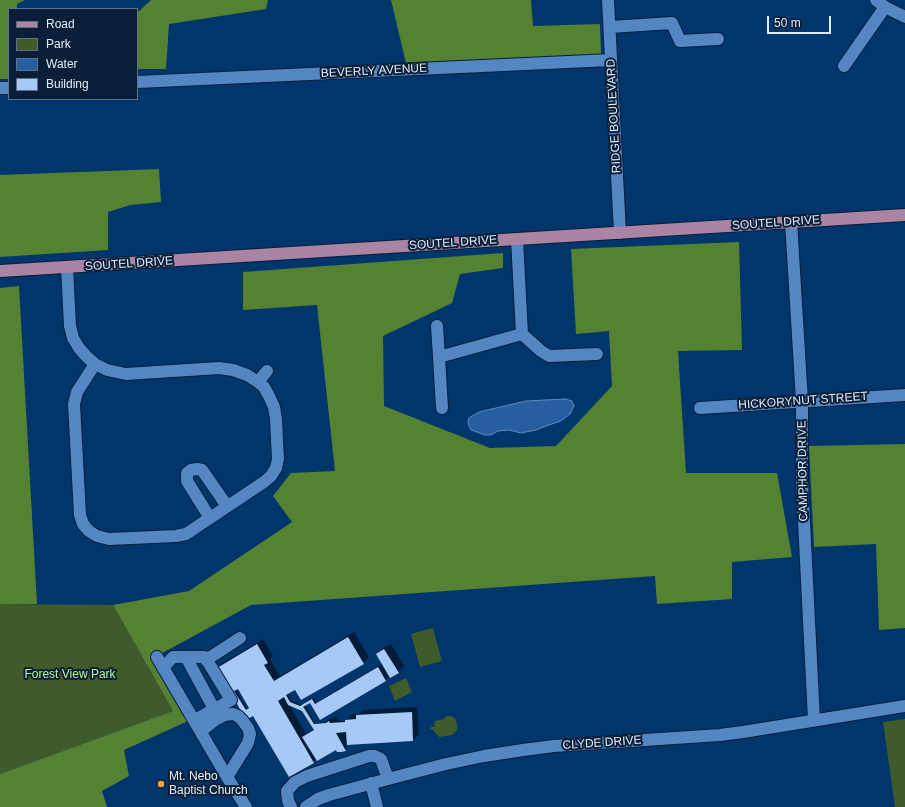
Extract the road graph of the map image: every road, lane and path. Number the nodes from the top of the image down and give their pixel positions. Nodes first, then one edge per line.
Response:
1 (608, 0) edge
2 (881, 3) edge
3 (905, 17) edge
4 (610, 27) junction
5 (718, 39) dead end
6 (611, 60) junction
7 (844, 66) dead end
8 (138, 82) edge
9 (905, 215) edge
10 (791, 222) junction
11 (620, 233) junction
12 (517, 239) junction
13 (67, 268) junction
14 (0, 271) edge
15 (437, 326) dead end
16 (522, 334) junction
17 (597, 354) dead end
18 (439, 357) junction
19 (95, 364) junction
20 (267, 371) dead end
21 (258, 382) junction
22 (905, 395) edge
23 (802, 401) junction
24 (442, 408) dead end
25 (700, 408) dead end
26 (227, 506) junction
27 (210, 518) junction
28 (240, 638) dead end
29 (186, 657) junction
30 (206, 660) junction
31 (905, 706) edge
32 (214, 709) junction
33 (814, 720) junction
34 (198, 726) junction
35 (227, 777) junction
36 (388, 779) junction
37 (371, 783) junction
38 (246, 807) edge
39 (291, 807) edge
40 (306, 807) edge
41 (377, 807) edge

1 - 4 street, RIDGE BOULEVARD
2 - 3 street
2 - 7 street
4 - 5 street
4 - 6 street, RIDGE BOULEVARD
6 - 8 street, BEVERLY AVENUE
6 - 11 street, RIDGE BOULEVARD
9 - 10 main road, SOUTEL DRIVE
10 - 11 main road, SOUTEL DRIVE
10 - 23 street, CAMPHOR DRIVE
11 - 12 main road, SOUTEL DRIVE
12 - 13 main road, SOUTEL DRIVE
12 - 16 street
13 - 14 main road, SOUTEL DRIVE
13 - 19 street
15 - 18 street
16 - 17 street
16 - 18 street
18 - 24 street
19 - 21 street
19 - 27 street
20 - 21 street
21 - 26 street
22 - 23 street, HICKORYNUT STREET
23 - 25 street, HICKORYNUT STREET
23 - 33 street, CAMPHOR DRIVE
26 - 27 street
26 - 27 street
28 - 30 street
29 - 30 street
29 - 32 street
29 - 34 street
30 - 32 street
31 - 33 street, CLYDE DRIVE
32 - 34 street
33 - 36 street, CLYDE DRIVE
34 - 35 street
34 - 35 street
35 - 38 street
36 - 37 street, CLYDE DRIVE
36 - 39 street
37 - 40 street, CLYDE DRIVE
37 - 41 street

